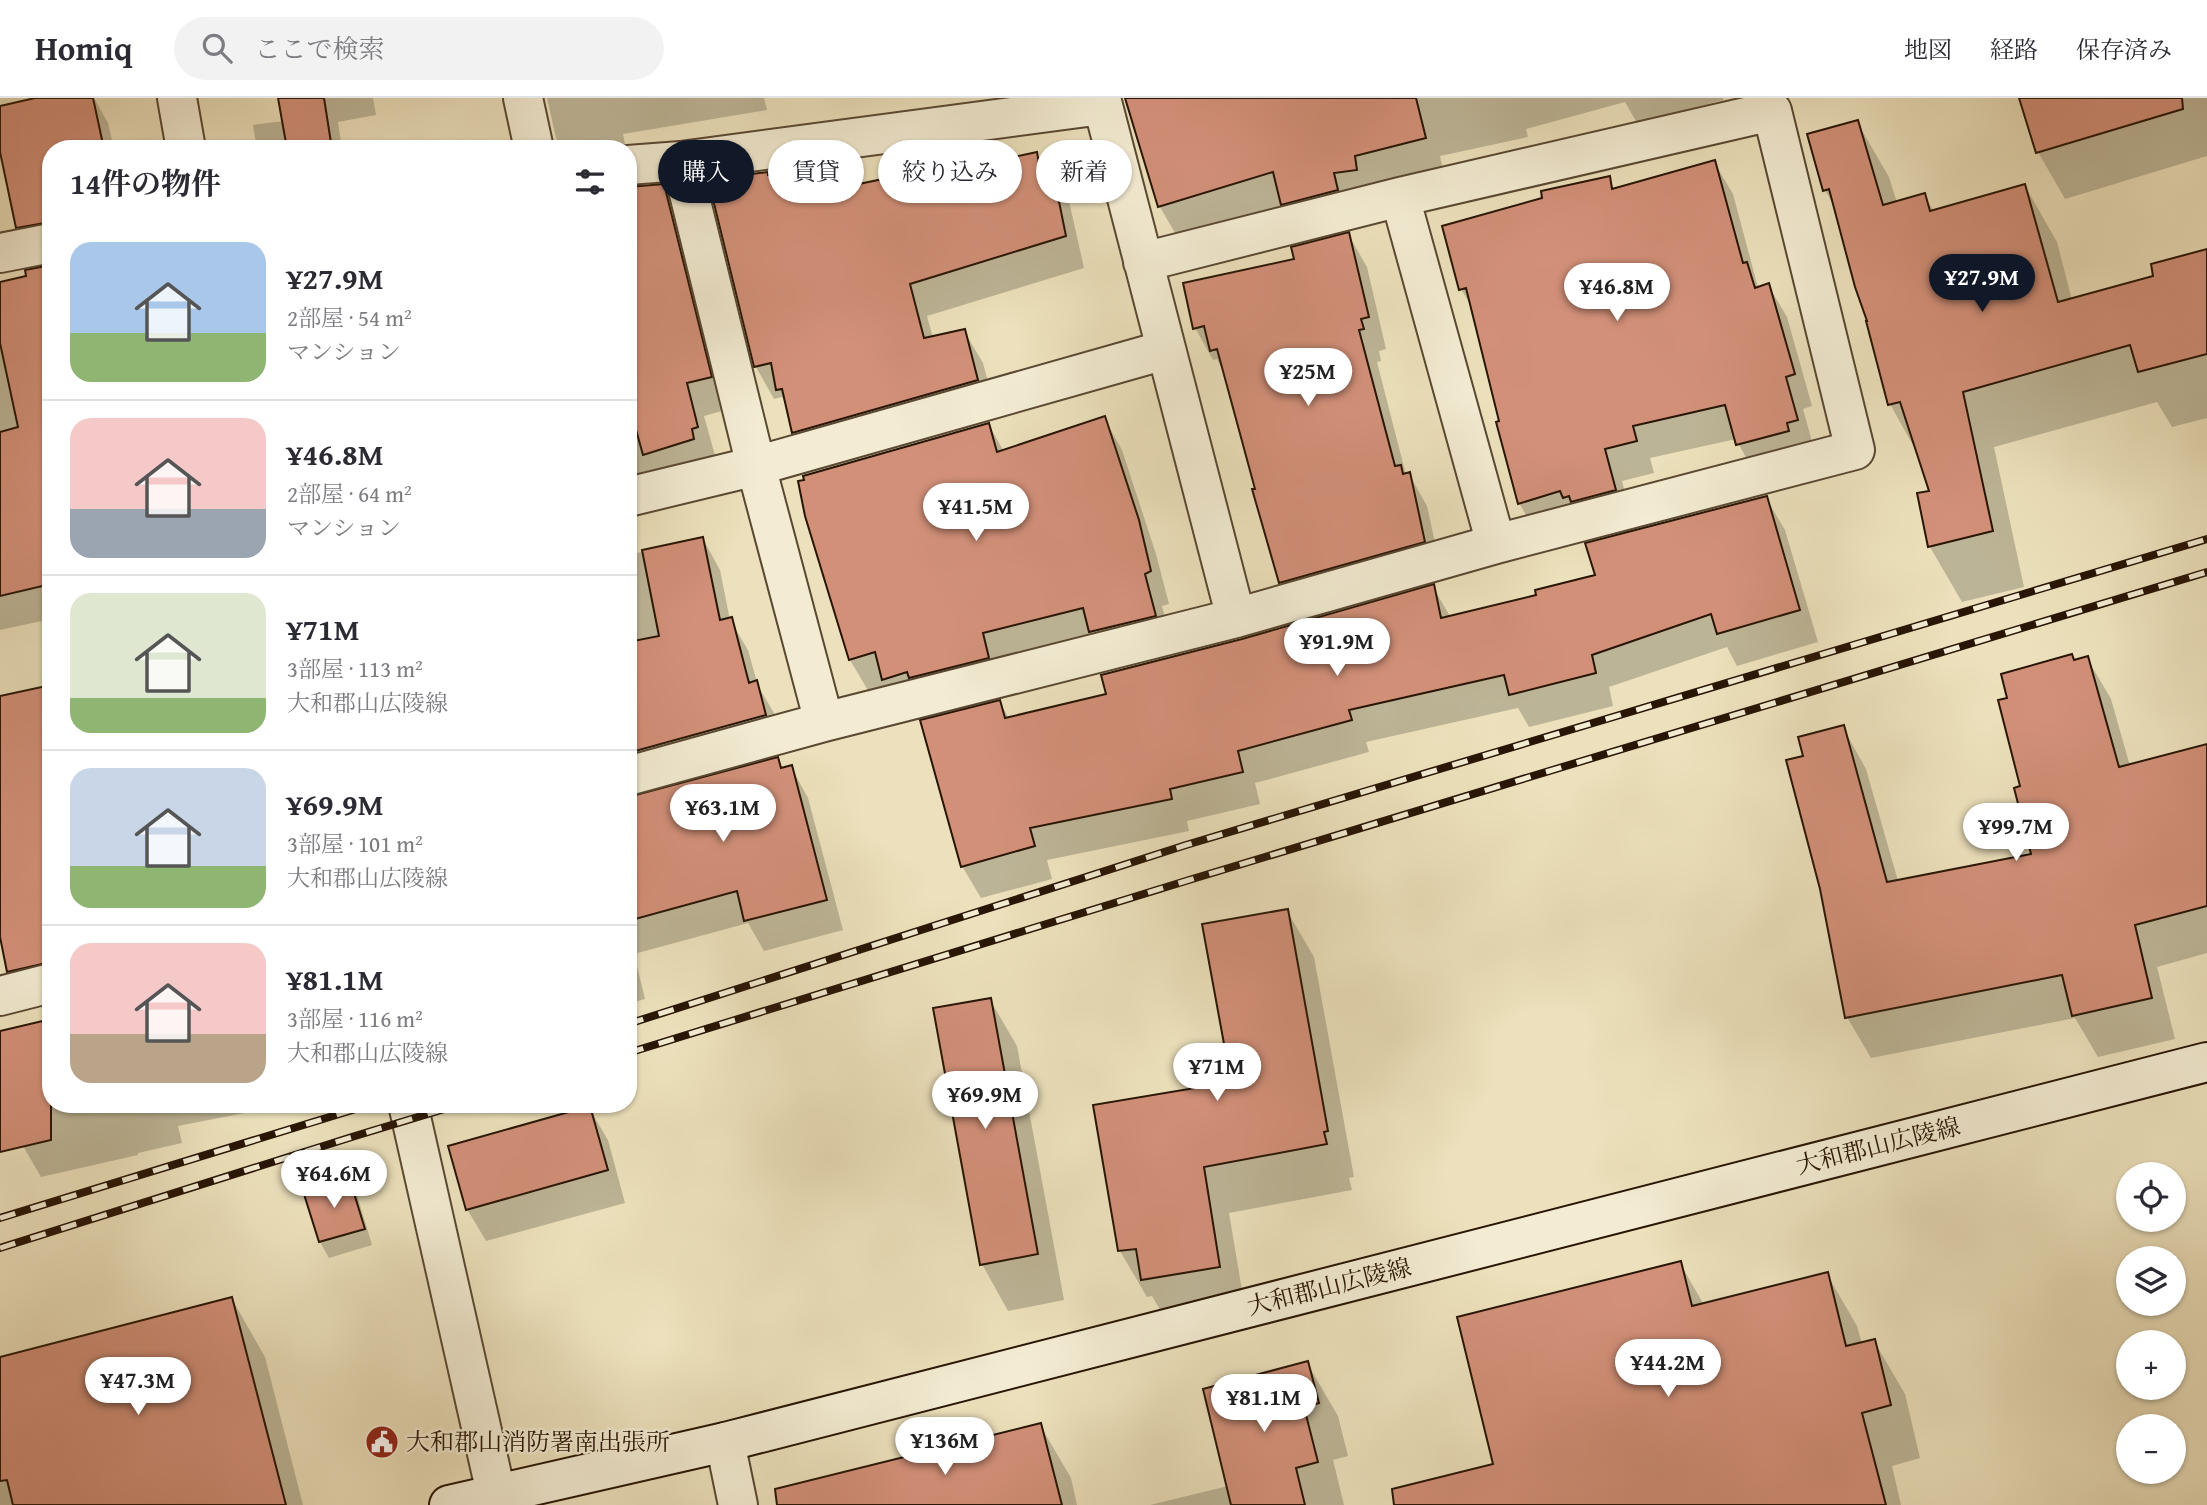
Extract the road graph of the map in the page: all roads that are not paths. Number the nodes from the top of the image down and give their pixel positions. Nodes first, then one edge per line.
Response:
1 (177, 98) edge
2 (523, 98) edge
3 (1101, 101) edge
4 (184, 140) edge
5 (532, 140) edge
6 (754, 151) edge
7 (658, 163) edge
8 (637, 164) edge
9 (1400, 197) junction
10 (691, 203) edge
11 (42, 245) edge
12 (0, 253) edge
13 (1143, 262) junction
14 (1165, 351) junction
15 (756, 466) junction
16 (637, 495) edge
17 (1496, 544) junction
18 (1236, 618) junction
19 (824, 722) junction
20 (637, 774) edge
21 (42, 986) edge
22 (0, 996) edge
23 (2207, 1062) edge
24 (410, 1113) edge
25 (725, 1442) junction
26 (496, 1493) junction
27 (449, 1505) edge
28 (738, 1505) edge

1 - 4 street
2 - 5 street
3 - 6 street
3 - 13 street
7 - 8 street
9 - 13 street
9 - 17 street
9 - 17 street
10 - 15 street
11 - 12 street
13 - 14 street
14 - 15 street
14 - 18 street
15 - 16 street
15 - 19 street
17 - 18 street
18 - 19 street
19 - 20 street
21 - 22 street
23 - 25 street, 大和郡山広陵線
24 - 26 street
25 - 26 street, 大和郡山広陵線
25 - 28 street
26 - 27 street, 大和郡山広陵線

